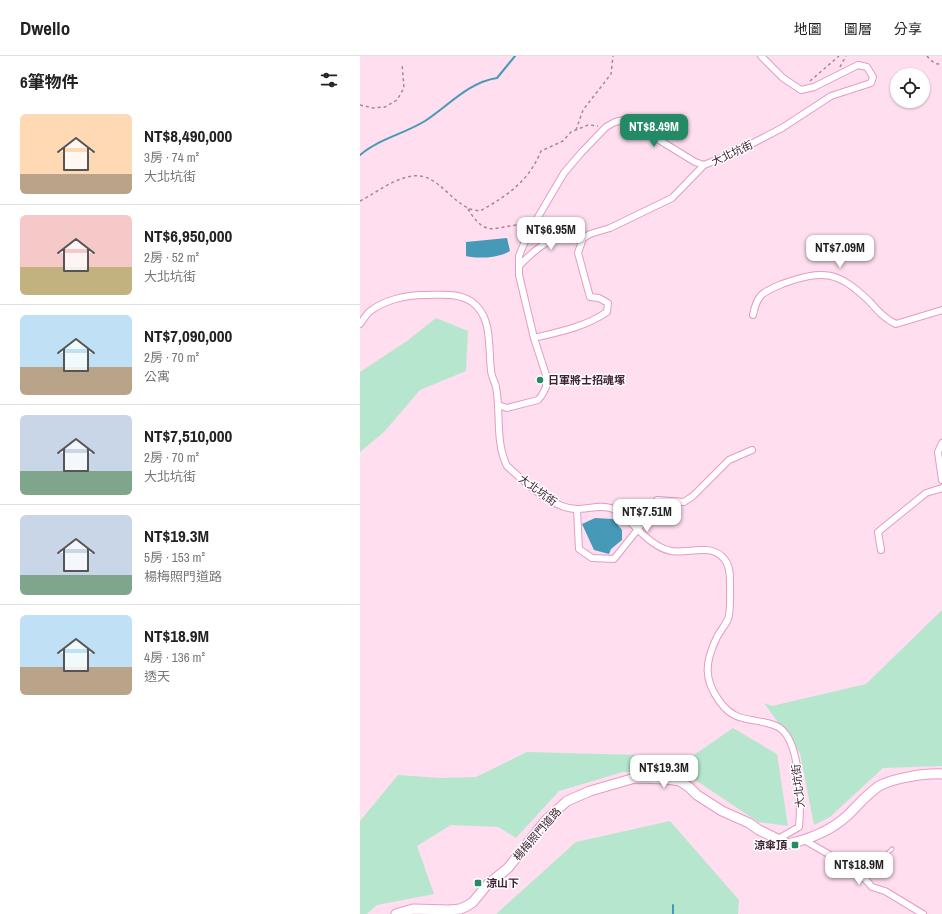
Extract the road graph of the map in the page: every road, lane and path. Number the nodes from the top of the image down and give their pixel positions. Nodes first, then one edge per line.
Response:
1 (613, 56) edge
2 (762, 56) edge
3 (839, 56) edge
4 (927, 56) edge
5 (402, 64) dead end
6 (942, 64) edge
7 (801, 90) junction
8 (360, 105) edge
9 (606, 127) junction
10 (576, 130) junction
11 (704, 165) junction
12 (360, 201) edge
13 (468, 208) junction
14 (533, 226) junction
15 (585, 237) junction
16 (519, 266) junction
17 (942, 310) edge
18 (753, 315) dead end
19 (360, 324) edge
20 (534, 338) junction
21 (498, 405) junction
22 (942, 443) edge
23 (752, 450) dead end
24 (942, 480) edge
25 (942, 488) edge
26 (577, 509) junction
27 (638, 529) junction
28 (881, 550) dead end
29 (942, 774) edge
30 (778, 840) junction
31 (804, 840) junction
32 (892, 849) dead end
33 (863, 877) junction
34 (396, 914) edge
35 (923, 914) edge

1 - 10 path
2 - 7 street
3 - 7 path
4 - 6 path
5 - 8 path
7 - 11 street, 大北坑街
9 - 10 path
9 - 11 street, 大北坑街
9 - 14 street, 大北坑街
10 - 13 path
11 - 15 street
12 - 13 path
13 - 14 path
14 - 16 street, 大北坑街
15 - 16 street
15 - 20 street
16 - 20 street, 大北坑街
17 - 18 street
19 - 21 street, 大北坑街
20 - 21 street, 大北坑街
21 - 26 street, 大北坑街
22 - 24 street
23 - 27 street
25 - 28 street
26 - 27 street, 大北坑街
26 - 27 street
27 - 30 street, 大北坑街
29 - 31 street, 楊梅照門道路
30 - 31 street, 楊梅照門道路
30 - 34 street, 楊梅照門道路
31 - 33 street
32 - 33 lane
33 - 35 street

